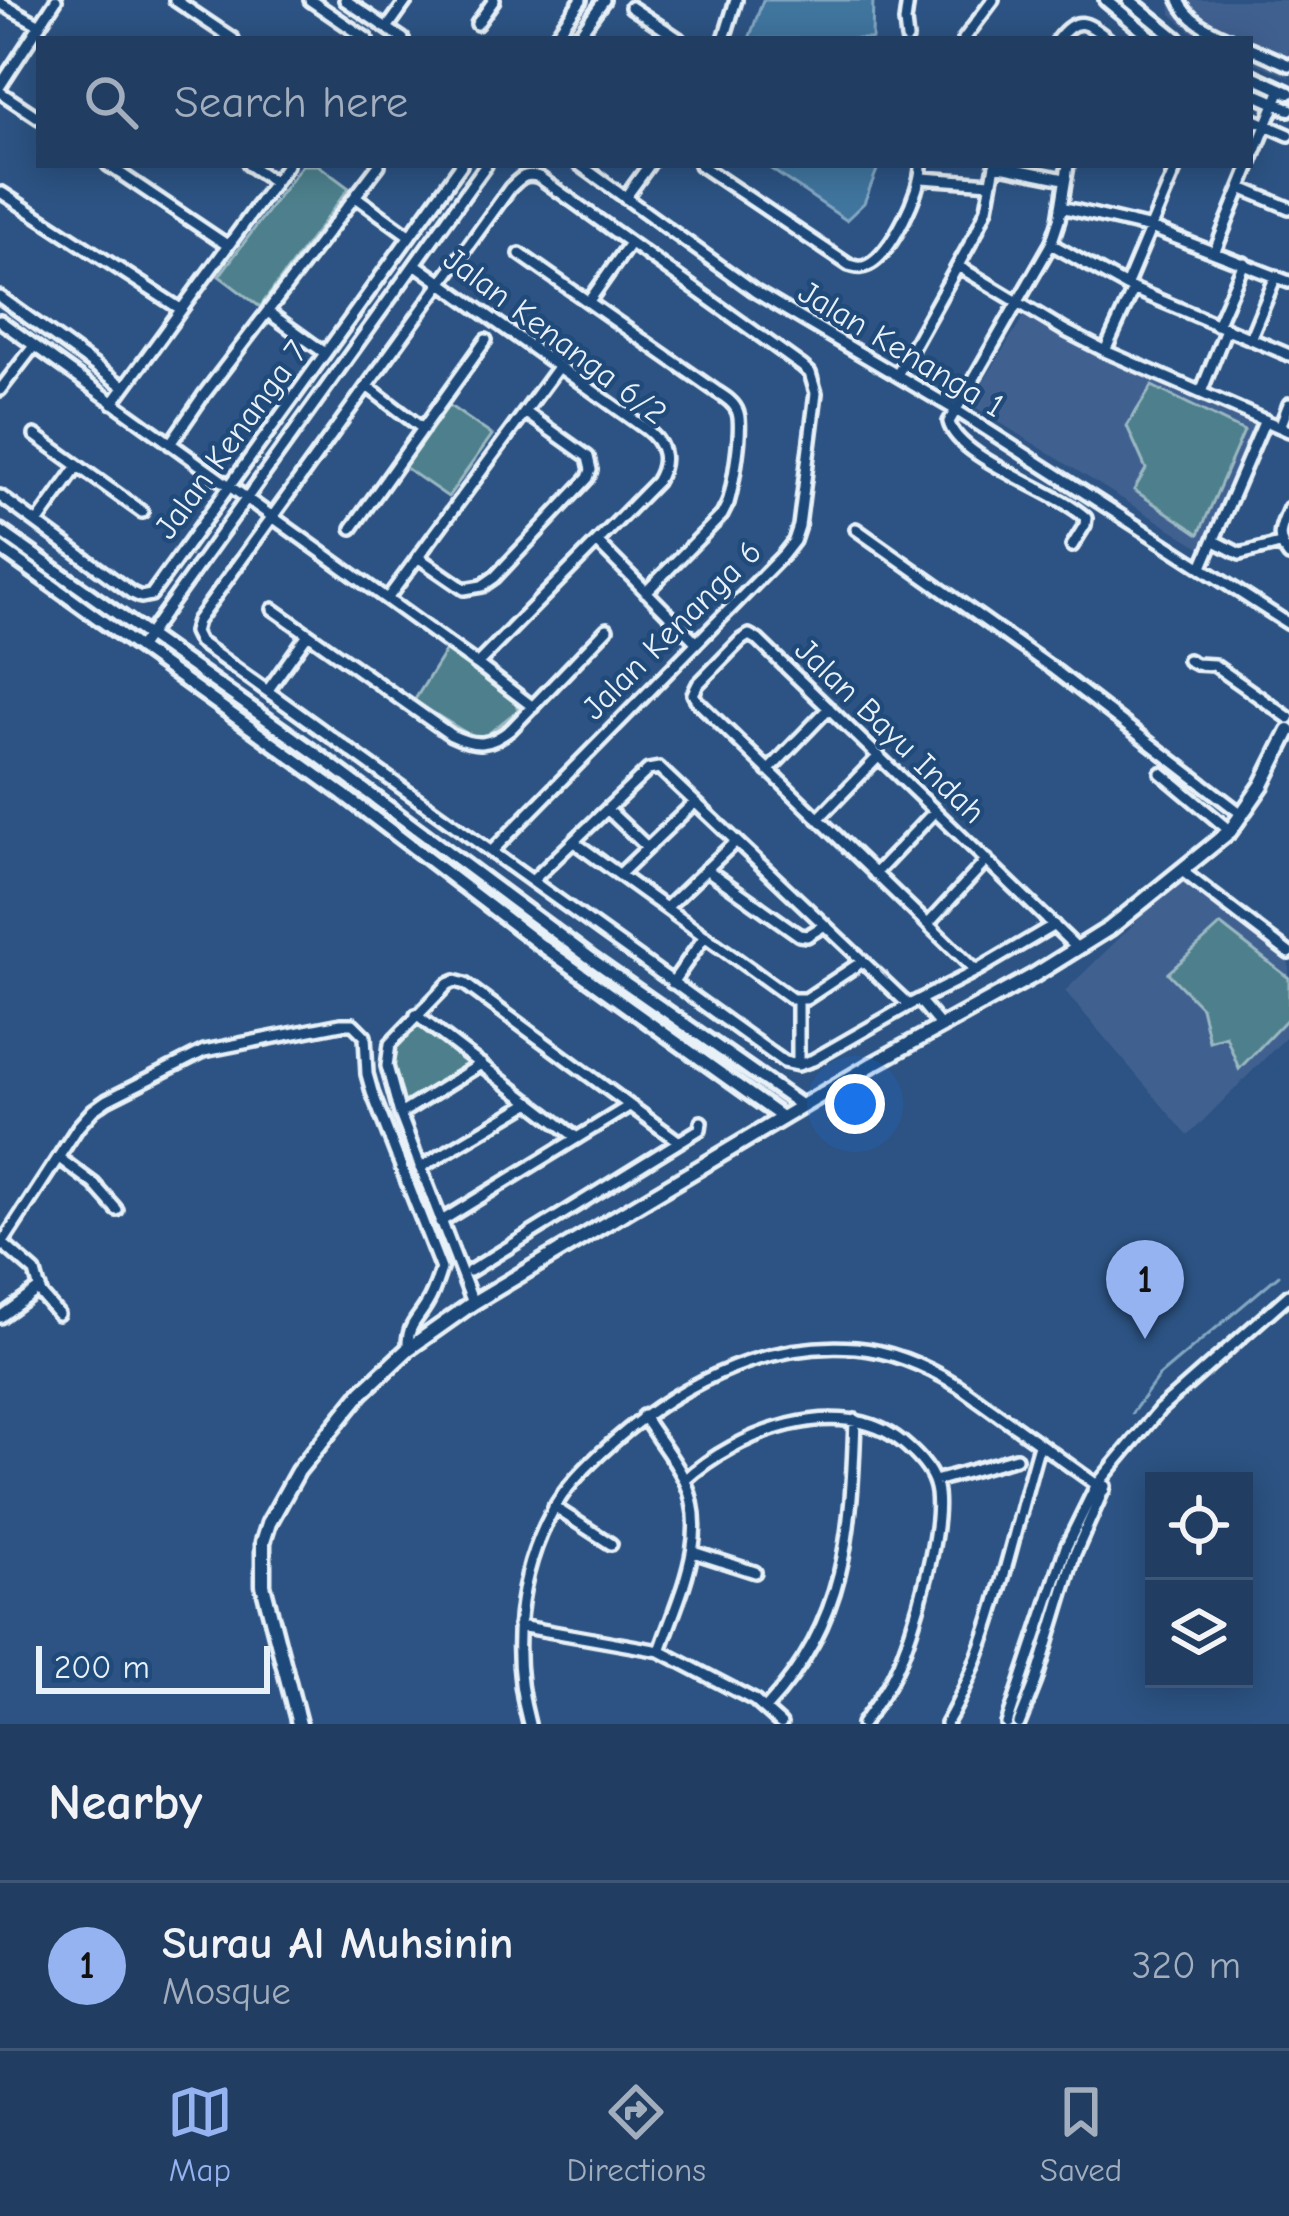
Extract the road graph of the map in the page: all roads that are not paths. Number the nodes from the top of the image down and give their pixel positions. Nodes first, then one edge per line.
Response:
1 (56, 0) edge
2 (175, 0) edge
3 (310, 0) edge
4 (345, 0) edge
5 (406, 0) edge
6 (494, 0) edge
7 (583, 0) edge
8 (736, 0) edge
9 (908, 0) edge
10 (993, 0) edge
11 (1106, 0) edge
12 (1179, 0) edge
13 (0, 3) edge
14 (1138, 3) edge
15 (601, 4) edge
16 (631, 7) dead end
17 (1118, 10) junction
18 (477, 24) dead end
19 (40, 25) junction
20 (387, 28) junction
21 (229, 36) edge
22 (363, 36) edge
23 (399, 36) edge
24 (555, 36) edge
25 (578, 36) edge
26 (675, 36) edge
27 (725, 36) edge
28 (907, 36) edge
29 (966, 36) edge
30 (1061, 36) edge
31 (1104, 36) edge
32 (1149, 36) edge
33 (1174, 36) edge
34 (1223, 36) edge
35 (1253, 49) edge
36 (1289, 65) edge
37 (1253, 76) edge
38 (0, 89) edge
39 (1285, 91) edge
40 (1253, 93) edge
41 (1275, 103) junction
42 (1289, 109) edge
43 (36, 116) edge
44 (1253, 119) edge
45 (1266, 125) junction
46 (1289, 135) edge
47 (1253, 158) edge
48 (112, 168) edge
49 (253, 168) edge
50 (284, 168) edge
51 (377, 168) edge
52 (459, 168) edge
53 (483, 168) edge
54 (584, 168) edge
55 (647, 168) edge
56 (704, 168) edge
57 (921, 168) edge
58 (995, 168) edge
59 (1011, 168) edge
60 (1067, 168) edge
61 (1177, 168) edge
62 (1249, 168) edge
63 (922, 178) junction
64 (1064, 179) junction
65 (274, 182) junction
66 (991, 183) junction
67 (1241, 188) junction
68 (2, 193) edge
69 (356, 197) junction
70 (625, 198) junction
71 (1061, 207) junction
72 (1289, 208) edge
73 (1150, 227) junction
74 (410, 236) junction
75 (630, 242) junction
76 (1051, 244) junction
77 (227, 245) junction
78 (1215, 251) junction
79 (520, 254) dead end
80 (1244, 263) junction
81 (415, 264) junction
82 (958, 266) junction
83 (1276, 276) junction
84 (1289, 281) edge
85 (441, 282) junction
86 (1130, 288) junction
87 (0, 297) edge
88 (589, 301) junction
89 (1017, 303) junction
90 (179, 308) junction
91 (268, 312) junction
92 (0, 321) edge
93 (1221, 327) junction
94 (1250, 339) junction
95 (486, 340) dead end
96 (34, 346) junction
97 (1105, 351) junction
98 (325, 353) junction
99 (1289, 356) edge
100 (558, 367) junction
101 (897, 375) junction
102 (123, 386) junction
103 (367, 386) junction
104 (0, 390) edge
105 (1201, 392) junction
106 (112, 403) junction
107 (1289, 404) edge
108 (956, 410) junction
109 (525, 412) junction
110 (1265, 420) junction
111 (423, 429) junction
112 (1284, 429) edge
113 (35, 435) dead end
114 (170, 444) junction
115 (78, 466) junction
116 (228, 486) junction
117 (0, 496) edge
118 (246, 498) junction
119 (1289, 508) edge
120 (142, 512) dead end
121 (272, 518) junction
122 (37, 523) junction
123 (352, 528) dead end
124 (856, 529) dead end
125 (0, 531) edge
126 (1216, 541) junction
127 (597, 542) junction
128 (1280, 544) junction
129 (1072, 546) dead end
130 (0, 548) edge
131 (1289, 556) edge
132 (419, 558) junction
133 (1202, 567) junction
134 (646, 592) junction
135 (387, 599) junction
136 (273, 609) dead end
137 (1289, 624) edge
138 (608, 628) dead end
139 (308, 634) junction
140 (147, 636) junction
141 (696, 642) junction
142 (139, 648) junction
143 (1188, 660) dead end
144 (477, 664) junction
145 (268, 690) junction
146 (532, 707) junction
147 (829, 708) junction
148 (1289, 718) edge
149 (1289, 731) edge
150 (879, 756) junction
151 (768, 771) junction
152 (1162, 773) dead end
153 (695, 802) junction
154 (607, 809) junction
155 (935, 811) junction
156 (1243, 815) junction
157 (818, 819) junction
158 (1230, 831) junction
159 (574, 842) junction
160 (735, 842) junction
161 (647, 847) junction
162 (491, 851) junction
163 (987, 860) junction
164 (706, 869) junction
165 (1182, 871) junction
166 (620, 874) junction
167 (875, 874) junction
168 (532, 881) junction
169 (667, 908) junction
170 (928, 924) junction
171 (825, 925) junction
172 (1054, 925) junction
173 (705, 936) junction
174 (1078, 949) junction
175 (1289, 953) edge
176 (863, 961) junction
177 (976, 971) junction
178 (673, 982) junction
179 (798, 1001) junction
180 (914, 1002) junction
181 (416, 1016) junction
182 (940, 1025) junction
183 (481, 1064) junction
184 (797, 1064) junction
185 (530, 1102) junction
186 (629, 1106) junction
187 (802, 1106) junction
188 (400, 1114) junction
189 (783, 1118) junction
190 (701, 1122) dead end
191 (578, 1138) junction
192 (679, 1141) junction
193 (58, 1158) junction
194 (420, 1168) junction
195 (117, 1210) dead end
196 (440, 1222) junction
197 (1, 1245) edge
198 (470, 1270) dead end
199 (40, 1288) junction
200 (1289, 1295) edge
201 (473, 1303) junction
202 (58, 1314) dead end
203 (0, 1317) edge
204 (408, 1349) junction
205 (643, 1416) junction
206 (854, 1420) junction
207 (1039, 1445) junction
208 (1016, 1458) dead end
209 (685, 1480) junction
210 (935, 1481) junction
211 (1100, 1488) junction
212 (554, 1507) junction
213 (610, 1544) dead end
214 (693, 1552) junction
215 (755, 1573) dead end
216 (519, 1626) junction
217 (660, 1651) junction
218 (766, 1708) junction
219 (299, 1724) edge
220 (529, 1724) edge
221 (782, 1724) edge
222 (862, 1724) edge
223 (946, 1724) edge
224 (1007, 1724) edge
225 (1019, 1724) edge

1 - 19 street
2 - 21 street
3 - 22 street
4 - 20 street
5 - 20 street
6 - 18 street
7 - 15 street
7 - 24 street
8 - 27 street
9 - 28 street
10 - 29 street
11 - 17 street
12 - 34 street
13 - 19 street
14 - 17 street
14 - 32 street
14 - 33 street
15 - 25 street
16 - 26 street
17 - 32 street
19 - 38 street
20 - 23 street
30 - 31 street
35 - 36 street
37 - 39 street
38 - 43 street
39 - 41 street
40 - 41 street
41 - 42 street
41 - 45 street
44 - 45 street
45 - 46 street
45 - 47 street
48 - 77 street
49 - 65 street
50 - 65 street
51 - 69 street
52 - 74 street, Jalan Kenanga 7
53 - 81 street
54 - 70 street, Jalan Kenanga 1
55 - 70 street
56 - 63 street
57 - 63 street
58 - 66 street
59 - 64 street
60 - 64 street
61 - 73 street
62 - 67 street
63 - 66 street
64 - 71 street
65 - 77 street
66 - 82 street
67 - 72 street
67 - 78 street
68 - 90 street
69 - 74 street
69 - 91 street
70 - 101 street, Jalan Kenanga 1
71 - 73 street
71 - 76 street
73 - 78 street
73 - 86 street
74 - 98 street, Jalan Kenanga 7
75 - 85 street, Jalan Kenanga 6
75 - 88 street
75 - 141 street, Jalan Kenanga 6
76 - 86 street
76 - 89 street
77 - 90 street
78 - 80 street
79 - 88 street
80 - 83 street
80 - 93 street
81 - 85 street, Jalan Kenanga 6/2
81 - 118 street
82 - 89 street
82 - 101 street
83 - 84 street
83 - 94 street
85 - 100 street, Jalan Kenanga 6/2
85 - 103 street, Jalan Kenanga 6
86 - 93 street
86 - 97 street
87 - 102 street
88 - 134 street
89 - 97 street
89 - 108 street
90 - 102 street
91 - 98 street
91 - 114 street
92 - 96 street
93 - 94 street
93 - 105 street
94 - 99 street
95 - 111 street
96 - 104 street
96 - 106 street
97 - 105 street
98 - 116 street, Jalan Kenanga 7
100 - 109 street
100 - 127 street, Jalan Kenanga 6/2
101 - 108 street, Jalan Kenanga 1
102 - 106 street
103 - 111 street
103 - 121 street, Jalan Kenanga 6
105 - 110 street
106 - 114 street
107 - 112 street
108 - 129 street
108 - 133 street, Jalan Kenanga 1
109 - 132 street
109 - 132 street
110 - 112 street
110 - 126 street
111 - 123 street
113 - 115 street
114 - 116 street
115 - 120 street
115 - 122 street
116 - 118 street
116 - 122 street, Jalan Kenanga 7
117 - 122 street, Jalan Kenanga 7
118 - 121 street
118 - 140 street
119 - 128 street
121 - 135 street
121 - 145 street, Jalan Kenanga 6
124 - 156 street
125 - 140 street
126 - 128 street
126 - 133 street
127 - 134 street
127 - 144 street, Jalan Kenanga 6/2
128 - 131 street
130 - 142 street
132 - 135 street
133 - 137 street, Jalan Kenanga 1
134 - 141 street
135 - 144 street
136 - 139 street
138 - 146 street
139 - 145 street
139 - 146 street
140 - 142 street
140 - 187 street
141 - 162 street, Jalan Kenanga 6
142 - 189 street
143 - 148 street
144 - 146 street
145 - 162 street
147 - 150 street, Jalan Bayu Indah
147 - 151 street
147 - 151 street, Jalan Bayu Indah
149 - 156 main road
150 - 155 street, Jalan Bayu Indah
150 - 157 street
151 - 157 street, Jalan Bayu Indah
152 - 158 street
153 - 154 street
153 - 160 street
153 - 161 street
154 - 159 street
154 - 161 street
155 - 163 street, Jalan Bayu Indah
155 - 167 street
156 - 158 main road
157 - 167 street, Jalan Bayu Indah
158 - 165 main road
159 - 166 street
159 - 168 street
160 - 164 street
160 - 171 street
161 - 166 street
162 - 168 street
163 - 170 street
163 - 172 street, Jalan Bayu Indah
164 - 169 street
164 - 171 street
165 - 174 main road
165 - 175 street
166 - 169 street
167 - 170 street, Jalan Bayu Indah
168 - 178 street
169 - 173 street
170 - 177 street, Jalan Bayu Indah
171 - 176 street
172 - 174 street, Jalan Bayu Indah
172 - 177 street
173 - 178 street
173 - 179 street
174 - 182 main road
176 - 179 street
176 - 180 street
177 - 180 street
178 - 184 street
179 - 184 street
180 - 182 street
180 - 184 street
181 - 183 street
181 - 186 street
181 - 188 street
182 - 187 main road
183 - 185 street
183 - 188 street
185 - 191 street
185 - 194 street
186 - 191 street
186 - 192 street
187 - 189 main road
188 - 194 street
189 - 201 main road
190 - 192 street
191 - 196 street
192 - 198 street
193 - 195 street
193 - 197 street
193 - 204 street
194 - 196 street
196 - 201 street
197 - 199 street
199 - 202 street
199 - 203 street
200 - 211 street
201 - 204 main road
204 - 219 main road
205 - 207 street
205 - 209 street
205 - 212 street
206 - 209 street
206 - 210 street
206 - 218 street
207 - 211 street
207 - 223 street
208 - 210 street
209 - 214 street
210 - 222 street
211 - 224 street
211 - 225 street
212 - 213 street
212 - 216 street
214 - 215 street
214 - 217 street
216 - 217 street
216 - 220 street
217 - 218 street
218 - 221 street

